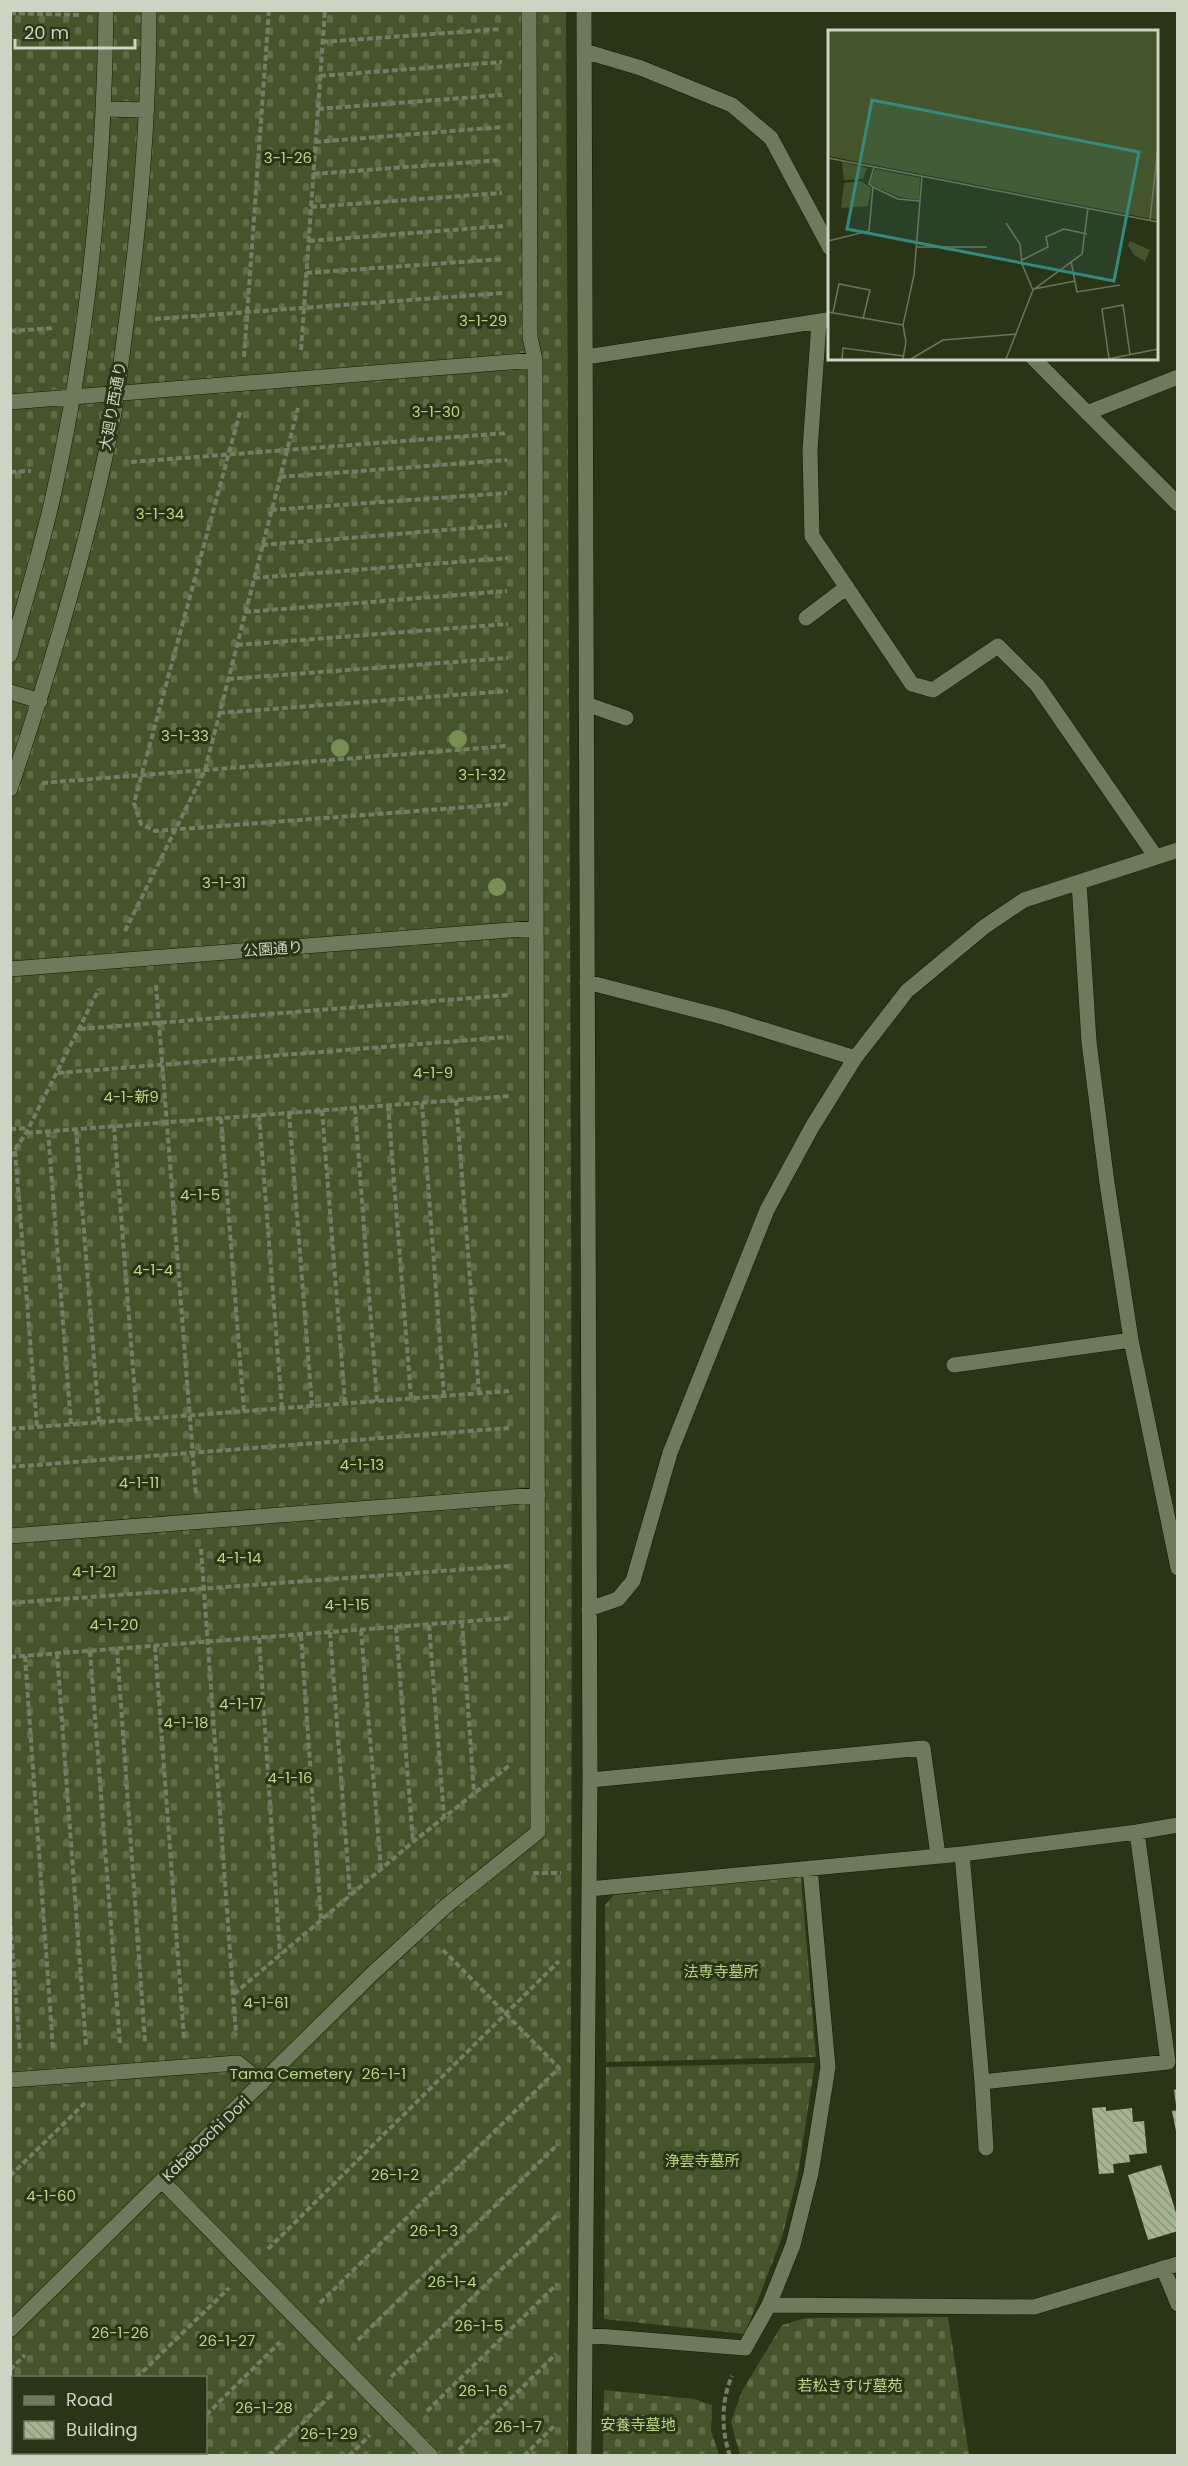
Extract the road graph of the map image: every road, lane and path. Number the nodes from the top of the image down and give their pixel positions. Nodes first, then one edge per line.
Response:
1 (106, 10) edge
2 (149, 10) edge
3 (269, 10) edge
4 (325, 10) edge
5 (529, 10) edge
6 (584, 10) edge
7 (10, 13) edge
8 (89, 15) dead end
9 (530, 27) junction
10 (322, 42) junction
11 (584, 51) junction
12 (529, 60) junction
13 (320, 76) junction
14 (530, 93) junction
15 (105, 109) junction
16 (318, 109) junction
17 (147, 110) junction
18 (530, 125) junction
19 (315, 142) junction
20 (529, 158) junction
21 (314, 174) junction
22 (530, 191) junction
23 (311, 207) junction
24 (529, 224) junction
25 (309, 241) junction
26 (828, 244) edge
27 (530, 256) junction
28 (306, 273) junction
29 (530, 291) junction
30 (304, 308) junction
31 (248, 312) junction
32 (145, 320) dead end
33 (824, 321) edge
34 (65, 327) dead end
35 (10, 332) edge
36 (301, 356) dead end
37 (586, 357) junction
38 (535, 360) junction
39 (1035, 360) edge
40 (1178, 377) edge
41 (243, 384) junction
42 (117, 394) junction
43 (72, 398) junction
44 (10, 402) edge
45 (300, 402) dead end
46 (1087, 413) junction
47 (511, 433) dead end
48 (287, 450) junction
49 (230, 455) junction
50 (512, 460) dead end
51 (122, 463) dead end
52 (38, 470) dead end
53 (10, 472) edge
54 (280, 477) junction
55 (512, 492) dead end
56 (1178, 504) edge
57 (271, 510) junction
58 (511, 525) dead end
59 (262, 544) junction
60 (512, 558) dead end
61 (254, 578) junction
62 (847, 587) junction
63 (512, 591) dead end
64 (245, 612) junction
65 (806, 618) dead end
66 (512, 624) dead end
67 (237, 645) junction
68 (10, 655) edge
69 (512, 658) dead end
70 (228, 679) junction
71 (513, 691) dead end
72 (10, 692) edge
73 (40, 701) junction
74 (586, 704) junction
75 (219, 714) junction
76 (626, 718) dead end
77 (512, 745) dead end
78 (205, 770) junction
79 (142, 775) junction
80 (41, 783) dead end
81 (10, 789) edge
82 (536, 802) junction
83 (174, 830) junction
84 (1178, 850) edge
85 (1156, 857) junction
86 (1079, 882) junction
87 (536, 928) junction
88 (111, 961) junction
89 (10, 969) edge
90 (156, 981) dead end
91 (587, 982) junction
92 (514, 994) dead end
93 (159, 1023) junction
94 (79, 1029) junction
95 (514, 1036) dead end
96 (855, 1058) junction
97 (163, 1065) junction
98 (57, 1073) junction
99 (514, 1096) dead end
100 (456, 1100) junction
101 (422, 1103) junction
102 (388, 1105) junction
103 (355, 1108) junction
104 (322, 1110) junction
105 (289, 1113) junction
106 (259, 1115) junction
107 (221, 1118) junction
108 (167, 1122) junction
109 (114, 1126) junction
110 (10, 1129) edge
111 (76, 1129) junction
112 (27, 1130) junction
113 (48, 1131) junction
114 (15, 1151) junction
115 (10, 1157) edge
116 (1131, 1340) junction
117 (954, 1365) dead end
118 (515, 1391) dead end
119 (479, 1393) junction
120 (444, 1396) junction
121 (411, 1398) junction
122 (377, 1401) junction
123 (345, 1403) junction
124 (312, 1406) junction
125 (282, 1408) junction
126 (244, 1411) junction
127 (190, 1415) junction
128 (137, 1419) junction
129 (99, 1422) junction
130 (71, 1424) junction
131 (37, 1427) junction
132 (515, 1428) dead end
133 (10, 1429) edge
134 (193, 1453) junction
135 (10, 1467) edge
136 (538, 1495) junction
137 (197, 1501) dead end
138 (10, 1536) edge
139 (201, 1542) dead end
140 (519, 1566) dead end
141 (1178, 1568) edge
142 (204, 1589) junction
143 (10, 1603) edge
144 (589, 1609) junction
145 (519, 1618) dead end
146 (462, 1622) junction
147 (429, 1625) junction
148 (396, 1627) junction
149 (361, 1630) junction
150 (330, 1632) junction
151 (301, 1635) junction
152 (259, 1638) junction
153 (208, 1642) junction
154 (155, 1646) junction
155 (117, 1648) junction
156 (90, 1651) junction
157 (57, 1653) junction
158 (26, 1656) junction
159 (10, 1657) edge
160 (519, 1758) dead end
161 (590, 1780) junction
162 (474, 1794) junction
163 (444, 1818) junction
164 (1178, 1825) edge
165 (1137, 1832) junction
166 (413, 1842) junction
167 (962, 1854) junction
168 (938, 1855) junction
169 (810, 1868) junction
170 (381, 1869) junction
171 (589, 1873) junction
172 (524, 1880) dead end
173 (589, 1889) junction
174 (350, 1895) junction
175 (10, 1917) edge
176 (321, 1920) junction
177 (449, 1942) dead end
178 (442, 1949) junction
179 (280, 1955) junction
180 (433, 1956) dead end
181 (560, 1961) dead end
182 (233, 1994) junction
183 (506, 2014) junction
184 (238, 2063) junction
185 (186, 2067) junction
186 (147, 2070) junction
187 (119, 2072) junction
188 (88, 2074) junction
189 (55, 2077) junction
190 (16, 2080) edge
191 (982, 2082) junction
192 (262, 2083) junction
193 (558, 2143) dead end
194 (986, 2148) dead end
195 (10, 2176) edge
196 (162, 2181) junction
197 (558, 2215) dead end
198 (1170, 2266) edge
199 (248, 2269) junction
200 (557, 2283) dead end
201 (1178, 2304) edge
202 (769, 2305) junction
203 (300, 2322) junction
204 (10, 2330) edge
205 (585, 2335) junction
206 (745, 2348) junction
207 (28, 2353) dead end
208 (556, 2353) dead end
209 (338, 2360) junction
210 (10, 2370) edge
211 (352, 2375) junction
212 (138, 2376) edge
213 (372, 2395) junction
214 (207, 2414) edge
215 (556, 2424) dead end
216 (407, 2431) junction
217 (269, 2456) edge
218 (431, 2456) edge
219 (453, 2456) edge
220 (524, 2456) edge
221 (584, 2456) edge
222 (730, 2456) edge

1 - 15 street
2 - 17 street, 大廻り西通り
3 - 31 path
4 - 10 path
5 - 9 street
6 - 11 street
7 - 8 path
9 - 10 path
9 - 12 street
10 - 13 path
11 - 26 street
11 - 37 street
12 - 13 path
12 - 14 street
13 - 16 path
14 - 16 path
14 - 18 street
15 - 17 street
15 - 43 street
16 - 19 path
17 - 42 street, 大廻り西通り
18 - 19 path
18 - 20 street
19 - 21 path
20 - 21 path
20 - 22 street
21 - 23 path
22 - 23 path
22 - 24 street
23 - 25 path
24 - 25 path
24 - 27 street
25 - 28 path
27 - 28 path
27 - 29 street
28 - 30 path
29 - 30 path
29 - 38 street
30 - 31 path
30 - 36 path
31 - 32 path
31 - 41 path
33 - 37 street
33 - 62 street
34 - 35 path
37 - 74 street
38 - 41 street
38 - 82 street
39 - 46 street
40 - 46 street
41 - 42 street
41 - 49 path
42 - 43 street
42 - 73 street, 大廻り西通り
43 - 44 street
43 - 68 street
45 - 48 path
46 - 56 street
47 - 48 path
48 - 49 path
48 - 54 path
49 - 51 path
49 - 79 path
50 - 54 path
52 - 53 path
54 - 57 path
55 - 57 path
57 - 59 path
58 - 59 path
59 - 61 path
60 - 61 path
61 - 64 path
62 - 65 street
62 - 85 street
63 - 64 path
64 - 67 path
66 - 67 path
67 - 70 path
69 - 70 path
70 - 75 path
71 - 75 path
72 - 73 street
73 - 81 street, 大廻り西通り
74 - 76 street
74 - 91 street
75 - 78 path
77 - 78 path
78 - 79 path
78 - 83 path
79 - 80 path
79 - 83 path
82 - 83 path
82 - 87 street
83 - 88 path
84 - 85 street
85 - 86 street
86 - 96 street
86 - 116 street
87 - 88 street, 公園通り
87 - 136 street
88 - 89 street, 公園通り
88 - 94 path
90 - 93 path
91 - 96 street
91 - 144 street
92 - 93 path
93 - 94 path
93 - 97 path
94 - 98 path
95 - 97 path
96 - 144 street
97 - 98 path
97 - 108 path
98 - 112 path
99 - 100 path
100 - 101 path
100 - 119 path
101 - 102 path
101 - 120 path
102 - 103 path
102 - 121 path
103 - 104 path
103 - 122 path
104 - 105 path
104 - 123 path
105 - 106 path
105 - 124 path
106 - 107 path
106 - 125 path
107 - 108 path
107 - 126 path
108 - 109 path
108 - 127 path
109 - 111 path
109 - 128 path
110 - 112 path
111 - 113 path
111 - 129 path
112 - 113 path
112 - 114 path
113 - 130 path
114 - 115 path
114 - 131 path
116 - 117 street
116 - 141 street
118 - 119 path
119 - 120 path
120 - 121 path
121 - 122 path
122 - 123 path
123 - 124 path
124 - 125 path
125 - 126 path
126 - 127 path
127 - 128 path
127 - 134 path
128 - 129 path
129 - 130 path
130 - 131 path
131 - 133 path
132 - 134 path
134 - 135 path
134 - 137 path
136 - 138 street
136 - 192 street, Kabebochi Dori
139 - 142 path
140 - 142 path
142 - 143 path
142 - 153 path
144 - 161 street
145 - 146 path
146 - 147 path
146 - 162 path
147 - 148 path
147 - 163 path
148 - 149 path
148 - 166 path
149 - 150 path
149 - 170 path
150 - 151 path
150 - 174 path
151 - 152 path
151 - 176 path
152 - 153 path
152 - 179 path
153 - 154 path
153 - 182 path
154 - 155 path
154 - 185 path
155 - 156 path
155 - 186 path
156 - 157 path
156 - 187 path
157 - 158 path
157 - 188 path
158 - 159 path
158 - 189 path
160 - 162 path
161 - 168 street
161 - 171 street
162 - 163 path
163 - 166 path
164 - 165 street
165 - 167 street
165 - 191 street
166 - 170 path
167 - 168 street
167 - 191 street
168 - 169 street
169 - 173 street
169 - 202 street
170 - 174 path
171 - 172 path
171 - 173 street
173 - 205 street
174 - 176 path
175 - 190 path
176 - 179 path
177 - 178 path
178 - 180 path
178 - 183 path
179 - 182 path
181 - 183 path
182 - 184 path
183 - 199 path
183 - 203 path
184 - 185 street
184 - 192 street
185 - 186 street
186 - 187 street
187 - 188 street
187 - 195 path
188 - 189 street
189 - 190 street
191 - 194 street
192 - 196 street, Kabebochi Dori
193 - 209 path
196 - 199 street
196 - 204 street, Kabebochi Dori
197 - 213 path
198 - 201 street
198 - 202 street
199 - 203 street
199 - 212 path
200 - 216 path
202 - 206 street
203 - 209 street
203 - 214 path
205 - 206 street
205 - 221 street
206 - 222 path
207 - 210 path
208 - 219 path
209 - 211 street
211 - 213 street
211 - 217 path
213 - 216 street
215 - 220 path
216 - 218 street

